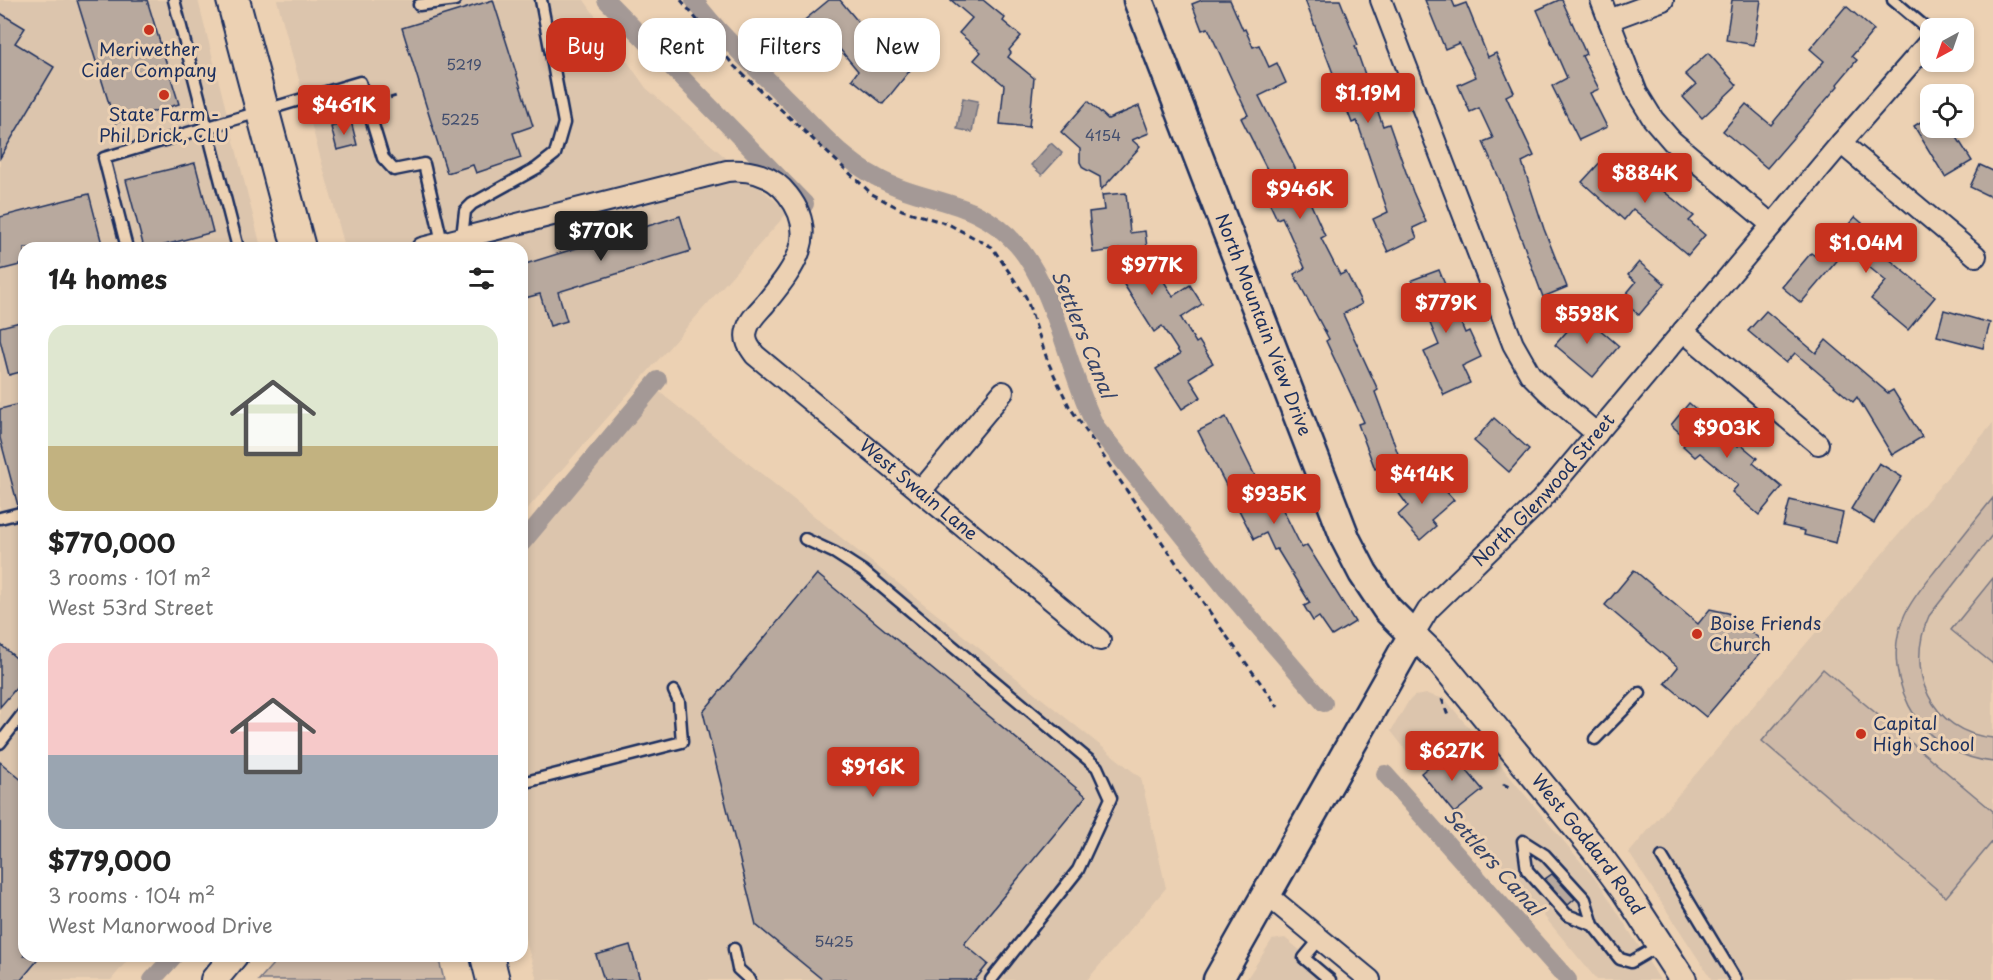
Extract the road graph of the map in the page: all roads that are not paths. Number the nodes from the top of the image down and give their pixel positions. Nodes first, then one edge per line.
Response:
1 (174, 0) edge
2 (233, 0) edge
3 (455, 0) edge
4 (541, 0) edge
5 (1138, 0) edge
6 (1381, 0) edge
7 (1601, 0) edge
8 (1663, 0) edge
9 (1893, 0) edge
10 (419, 5) dead end
11 (1609, 20) junction
12 (1920, 23) edge
13 (1920, 52) edge
14 (264, 112) junction
15 (206, 128) junction
16 (1840, 143) junction
17 (1772, 225) junction
18 (462, 237) junction
19 (125, 242) edge
20 (236, 242) edge
21 (297, 242) edge
22 (442, 242) joint
23 (1976, 256) dead end
24 (1683, 331) junction
25 (1003, 392) dead end
26 (1597, 434) junction
27 (1818, 444) dead end
28 (920, 492) junction
29 (18, 514) edge
30 (0, 518) edge
31 (804, 539) dead end
32 (1413, 635) junction
33 (1100, 640) dead end
34 (674, 691) dead end
35 (1640, 693) dead end
36 (18, 720) edge
37 (1595, 740) dead end
38 (0, 743) edge
39 (528, 781) edge
40 (1662, 857) dead end
41 (1266, 894) junction
42 (1593, 925) junction
43 (1319, 940) junction
44 (1660, 945) junction
45 (734, 949) dead end
46 (229, 962) edge
47 (488, 962) edge
48 (214, 980) edge
49 (493, 980) edge
50 (750, 980) edge
51 (990, 980) edge
52 (1218, 980) edge
53 (1330, 980) edge
54 (1370, 980) edge
55 (1683, 980) edge
56 (1736, 980) edge

1 - 15 lane
2 - 14 main road
3 - 10 lane
4 - 18 lane
5 - 32 main road, North Mountain View Drive
6 - 26 street
7 - 11 street
8 - 11 street
9 - 12 lane
11 - 17 street
13 - 16 street, North Glenwood Street
14 - 15 lane
14 - 21 main road
14 - 22 lane
15 - 19 lane
15 - 20 lane
16 - 17 street, North Glenwood Street
16 - 23 street
17 - 24 street, North Glenwood Street
18 - 22 street
18 - 28 street, West Swain Lane
24 - 26 street, North Glenwood Street
24 - 27 street
25 - 28 street
26 - 32 street, North Glenwood Street
28 - 33 street, West Swain Lane
29 - 30 lane
31 - 51 lane
32 - 41 main road, North Glenwood Street
32 - 44 street, West Goddard Road
34 - 39 lane
35 - 37 lane
36 - 38 lane
40 - 56 lane
41 - 43 street
41 - 52 main road, North Glenwood Street
42 - 42 lane
42 - 44 lane
43 - 53 lane
43 - 54 street
44 - 55 street, West Goddard Road
45 - 50 lane
46 - 48 street
47 - 49 main road

